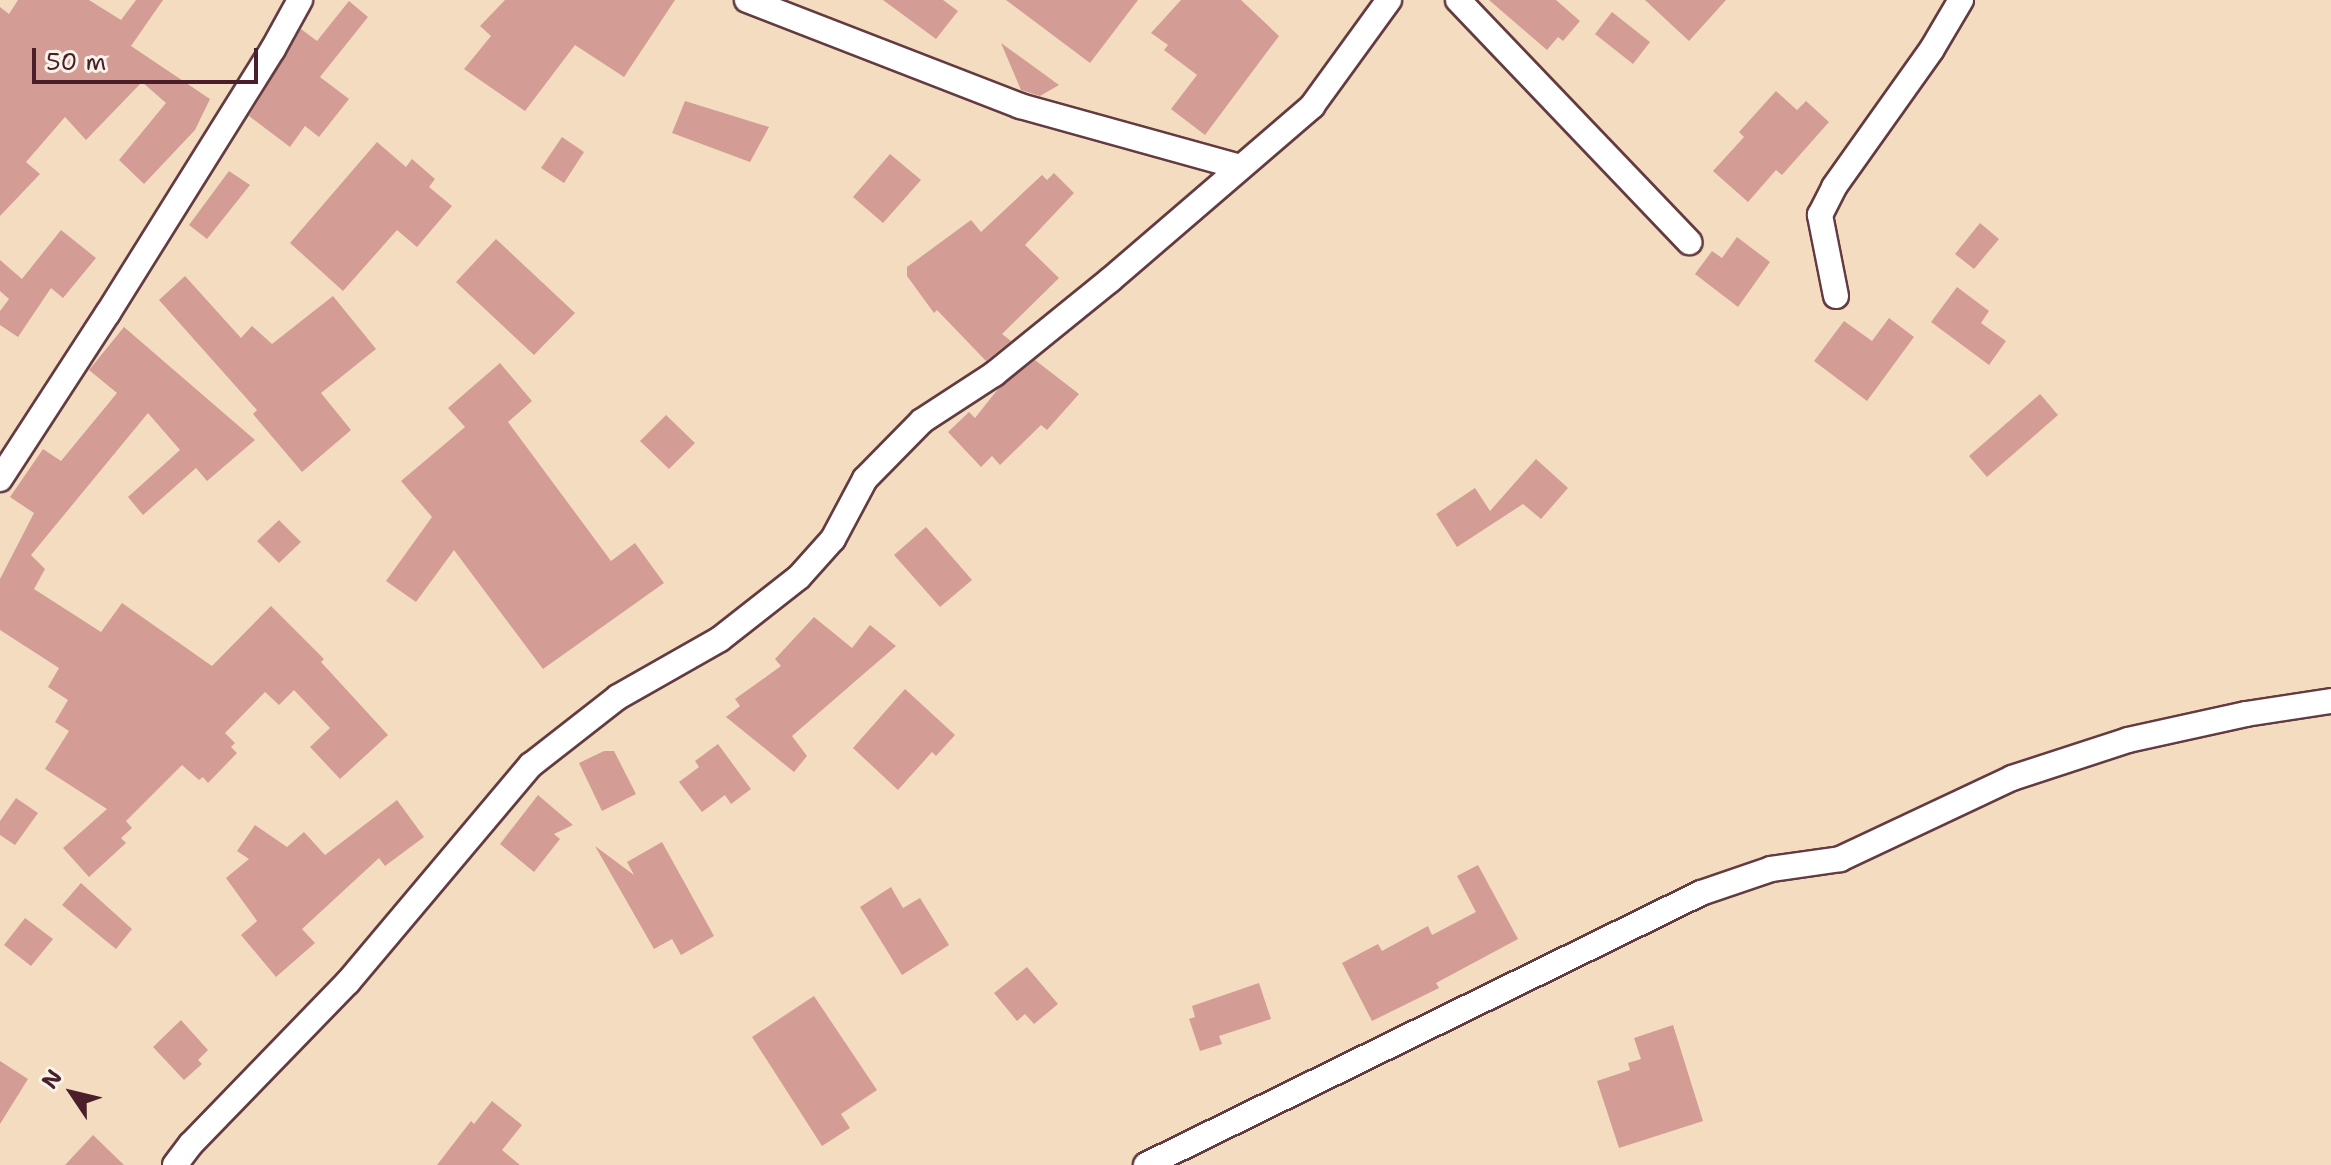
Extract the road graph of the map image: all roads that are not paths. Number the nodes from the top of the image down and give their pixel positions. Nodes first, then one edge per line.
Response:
1 (300, 0) edge
2 (747, 0) edge
3 (1389, 0) edge
4 (1458, 0) edge
5 (1961, 0) edge
6 (1240, 167) junction
7 (1689, 242) dead end
8 (1836, 296) dead end
9 (0, 479) edge
10 (2331, 701) edge
11 (175, 1165) edge
12 (1146, 1165) edge

1 - 9 street
2 - 6 street
3 - 6 street
4 - 7 street
5 - 8 street
6 - 11 street
10 - 12 street

